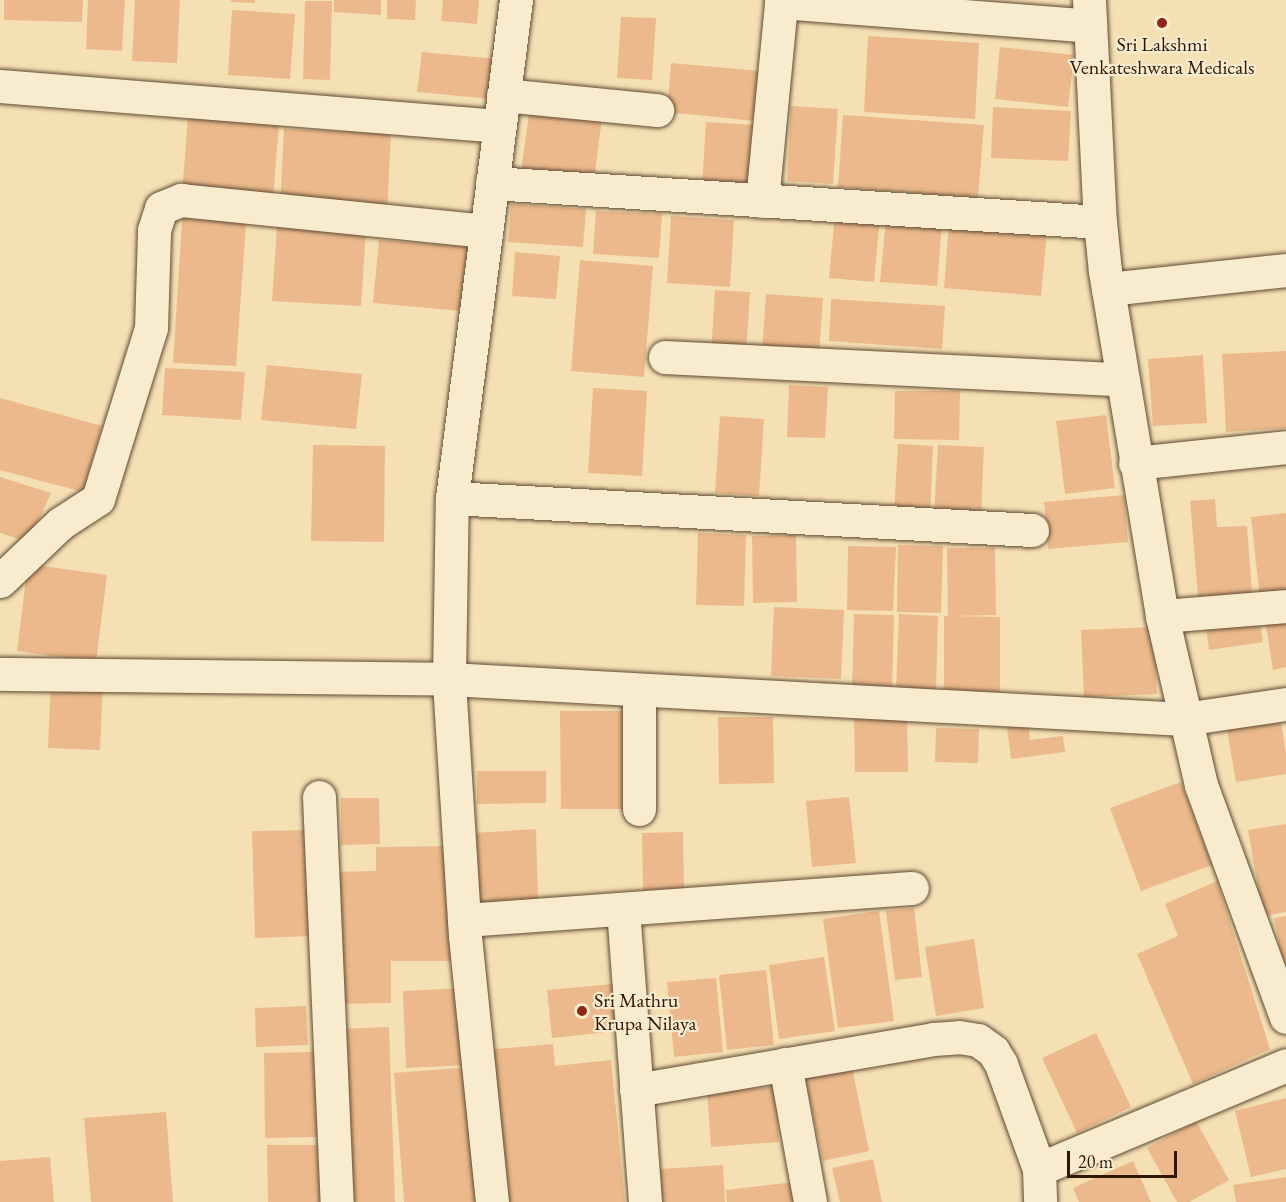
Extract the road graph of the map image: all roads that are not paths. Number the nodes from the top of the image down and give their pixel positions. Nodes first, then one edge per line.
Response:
1 (516, 0) edge
2 (1089, 13) edge
3 (0, 86) edge
4 (657, 110) dead end
5 (501, 111) junction
6 (492, 183) junction
7 (762, 201) junction
8 (1100, 222) junction
9 (484, 231) junction
10 (1286, 270) edge
11 (1108, 289) junction
12 (665, 357) dead end
13 (1122, 379) junction
14 (1286, 447) edge
15 (1135, 463) junction
16 (452, 498) junction
17 (1032, 530) dead end
18 (0, 581) edge
19 (1286, 606) edge
20 (1162, 616) junction
21 (0, 674) edge
22 (449, 679) junction
23 (639, 690) junction
24 (1286, 704) edge
25 (1184, 718) junction
26 (319, 797) dead end
27 (639, 809) dead end
28 (912, 888) dead end
29 (623, 909) junction
30 (464, 920) junction
31 (1286, 1017) edge
32 (785, 1064) junction
33 (1286, 1065) edge
34 (636, 1090) junction
35 (1039, 1169) junction
36 (336, 1202) edge
37 (492, 1202) edge
38 (645, 1202) edge
39 (810, 1202) edge
40 (1040, 1202) edge

1 - 5 street
2 - 7 street
2 - 8 street
3 - 5 street
4 - 5 street
5 - 6 street
6 - 7 street
6 - 9 street
7 - 8 street
8 - 11 street
9 - 16 street
9 - 18 street
10 - 11 street
11 - 13 street
12 - 13 street
13 - 15 street
14 - 15 street
15 - 20 street
16 - 17 street
16 - 22 street
19 - 20 street
20 - 25 street
21 - 22 street
22 - 23 street
22 - 30 street
23 - 25 street
23 - 27 street
24 - 25 street
25 - 31 street
26 - 36 street
28 - 29 street
29 - 30 street
29 - 34 street
30 - 37 street
32 - 34 street
32 - 35 street
32 - 39 street
33 - 35 street
34 - 38 street
35 - 40 street

